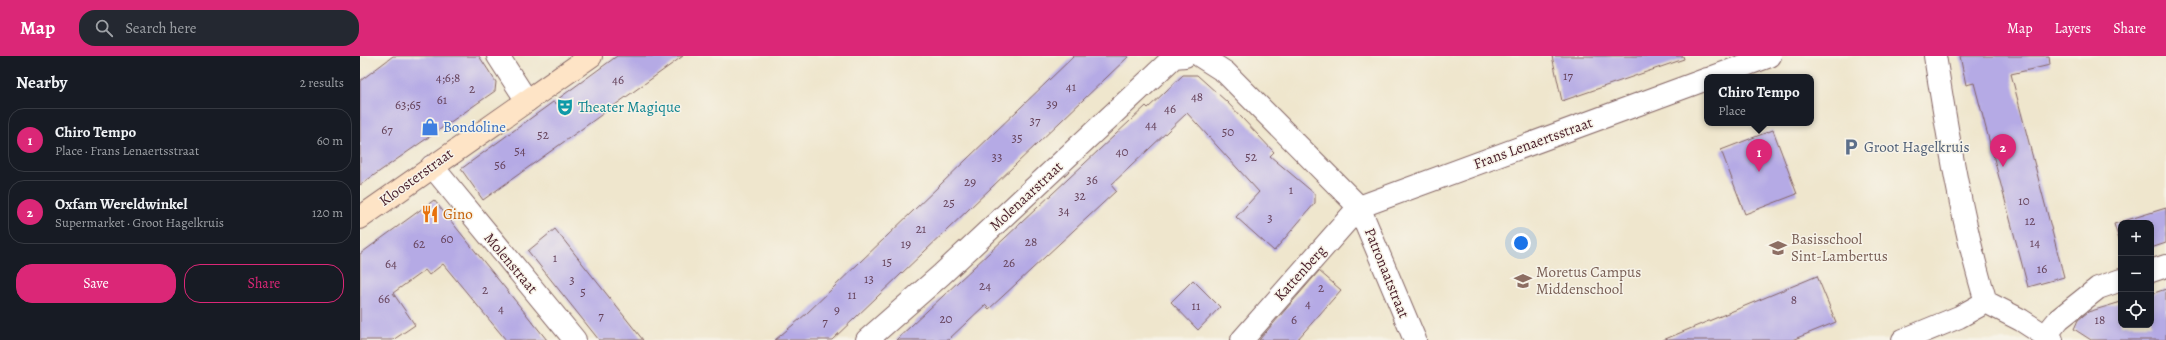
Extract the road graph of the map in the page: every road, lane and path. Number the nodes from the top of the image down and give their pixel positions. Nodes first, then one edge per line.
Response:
1 (498, 56) edge
2 (591, 56) edge
3 (1185, 56) edge
4 (1200, 56) edge
5 (1770, 56) edge
6 (1935, 56) edge
7 (1721, 74) edge
8 (1704, 80) edge
9 (527, 101) junction
10 (432, 166) junction
11 (1359, 206) junction
12 (360, 218) edge
13 (2166, 266) edge
14 (2154, 270) edge
15 (2118, 281) edge
16 (1986, 302) junction
17 (2049, 338) edge
18 (575, 340) edge
19 (867, 340) edge
20 (1242, 340) edge
21 (1414, 340) edge
22 (1903, 340) edge

1 - 9 street
2 - 9 main road, Kloosterstraat
3 - 19 street, Molenaarstraat
4 - 11 street
5 - 7 street
6 - 16 street
8 - 11 street, Frans Lenaertsstraat
9 - 10 main road, Kloosterstraat
10 - 12 main road, Kloosterstraat
10 - 18 street, Molenstraat
11 - 20 street, Kattenberg
11 - 21 street, Patronaatstraat
13 - 14 street
15 - 17 street
16 - 17 street
16 - 22 street

